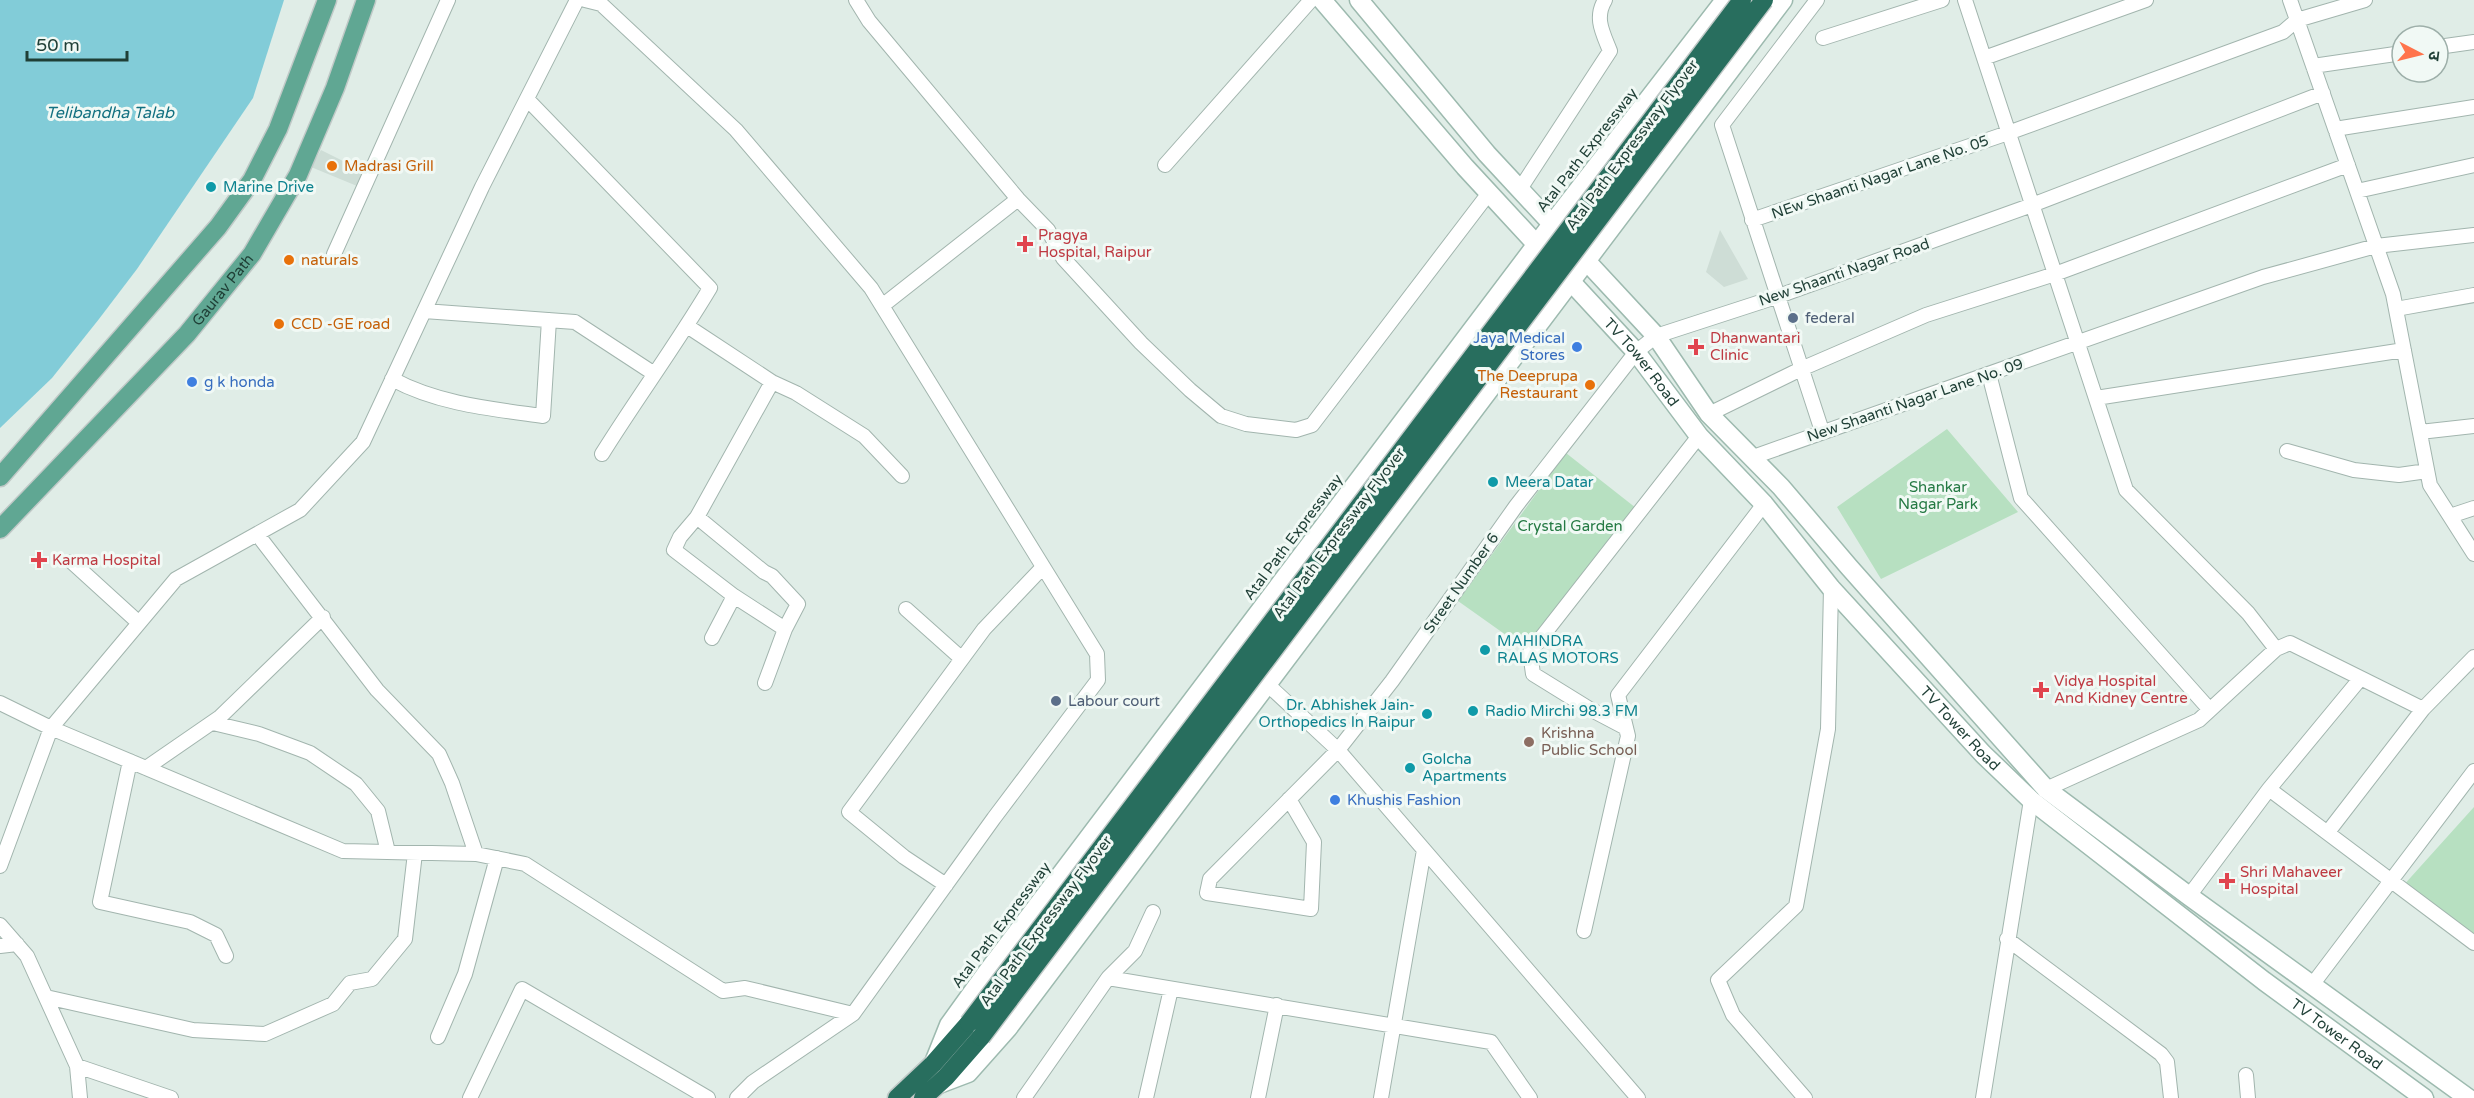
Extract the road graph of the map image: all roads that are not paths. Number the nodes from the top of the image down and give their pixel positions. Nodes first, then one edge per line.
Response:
1 (327, 0) edge
2 (366, 0) edge
3 (448, 0) edge
4 (577, 0) edge
5 (585, 0) edge
6 (856, 0) edge
7 (1311, 0) edge
8 (1322, 0) edge
9 (1359, 0) edge
10 (1605, 0) edge
11 (1725, 0) edge
12 (1742, 0) edge
13 (1764, 0) edge
14 (1783, 0) edge
15 (1816, 0) edge
16 (1942, 0) edge
17 (1965, 0) edge
18 (2146, 0) edge
19 (2290, 0) edge
20 (2365, 0) edge
21 (2297, 20) junction
22 (1823, 38) dead end
23 (2474, 42) edge
24 (2450, 45) edge
25 (2390, 55) edge
26 (1984, 58) junction
27 (2313, 66) junction
28 (2323, 93) junction
29 (527, 99) junction
30 (2474, 107) edge
31 (2335, 129) junction
32 (2008, 134) junction
33 (1487, 154) junction
34 (1165, 165) dead end
35 (2348, 165) junction
36 (2474, 165) edge
37 (1469, 171) junction
38 (1520, 189) junction
39 (2357, 191) junction
40 (1489, 193) junction
41 (1018, 199) junction
42 (2032, 205) junction
43 (1752, 220) junction
44 (1552, 224) junction
45 (2474, 235) edge
46 (1538, 244) junction
47 (2376, 246) junction
48 (334, 254) dead end
49 (1587, 262) junction
50 (2055, 274) junction
51 (1573, 281) junction
52 (2474, 295) edge
53 (1776, 297) junction
54 (882, 306) junction
55 (2396, 309) junction
56 (424, 311) junction
57 (549, 320) junction
58 (687, 326) junction
59 (1656, 336) junction
60 (2078, 344) junction
61 (2404, 350) junction
62 (1636, 352) junction
63 (1801, 369) junction
64 (653, 373) junction
65 (1989, 374) junction
66 (392, 379) junction
67 (772, 382) junction
68 (2096, 398) junction
69 (1708, 414) junction
70 (2474, 426) edge
71 (1822, 431) junction
72 (2420, 432) junction
73 (1699, 436) junction
74 (2287, 451) dead end
75 (602, 453) dead end
76 (1753, 457) junction
77 (2427, 471) junction
78 (902, 476) dead end
79 (0, 477) edge
80 (1764, 504) junction
81 (2474, 508) edge
82 (2450, 516) junction
83 (697, 517) junction
84 (0, 528) edge
85 (257, 534) junction
86 (2474, 554) edge
87 (72, 562) dead end
88 (1043, 567) junction
89 (1831, 588) junction
90 (734, 596) junction
91 (906, 609) dead end
92 (323, 617) junction
93 (139, 623) junction
94 (785, 629) junction
95 (712, 638) dead end
96 (2276, 649) junction
97 (2474, 657) edge
98 (962, 659) junction
99 (2360, 679) junction
100 (765, 683) dead end
101 (1268, 684) junction
102 (0, 703) edge
103 (2423, 709) junction
104 (2210, 710) junction
105 (213, 723) junction
106 (51, 728) junction
107 (1626, 728) junction
108 (1338, 750) junction
109 (130, 761) junction
110 (146, 768) junction
111 (2473, 775) edge
112 (2269, 789) junction
113 (2039, 794) junction
114 (1289, 799) junction
115 (2328, 832) junction
116 (1424, 850) junction
117 (388, 852) junction
118 (415, 853) junction
119 (476, 854) junction
120 (497, 858) junction
121 (0, 866) edge
122 (2393, 880) junction
123 (946, 885) junction
124 (2189, 896) junction
125 (1153, 912) dead end
126 (0, 925) edge
127 (1584, 931) dead end
128 (2007, 939) junction
129 (2474, 942) edge
130 (17, 944) junction
131 (0, 946) edge
132 (226, 956) dead end
133 (1108, 978) junction
134 (2312, 985) junction
135 (1171, 989) junction
136 (46, 997) junction
137 (1276, 1005) junction
138 (853, 1014) junction
139 (1394, 1025) junction
140 (975, 1030) junction
141 (438, 1037) dead end
142 (933, 1064) junction
143 (77, 1066) junction
144 (2246, 1075) dead end
145 (939, 1084) junction
146 (80, 1098) edge
147 (171, 1098) edge
148 (470, 1098) edge
149 (708, 1098) edge
150 (737, 1098) edge
151 (897, 1098) edge
152 (923, 1098) edge
153 (1024, 1098) edge
154 (1146, 1098) edge
155 (1258, 1098) edge
156 (1382, 1098) edge
157 (1530, 1098) edge
158 (1638, 1098) edge
159 (1805, 1098) edge
160 (1983, 1098) edge
161 (2170, 1098) edge
162 (2248, 1098) edge
163 (2424, 1098) edge
164 (2468, 1098) edge

1 - 79 main road
2 - 84 main road, Gaurav Path
3 - 48 street
4 - 29 street
5 - 54 street
6 - 41 street
7 - 34 street
8 - 37 main road, TV Tower Road
9 - 33 main road, TV Tower Road
10 - 38 street
11 - 44 main road, Atal Path Expressway
12 - 140 highway, Atal Path Expressway Flyover, bridge
13 - 140 highway, Atal Path Expressway Flyover, bridge
14 - 49 main road
15 - 43 street
16 - 22 street
17 - 26 street
18 - 26 street
19 - 21 street
20 - 21 street, NEw Shaanti Nagar Lane No. 05
21 - 27 street
21 - 32 street, NEw Shaanti Nagar Lane No. 05
23 - 24 street
25 - 27 street
26 - 32 street
27 - 28 street
28 - 31 street
28 - 42 street, New Shaanti Nagar Road
29 - 56 street
29 - 58 street
30 - 31 street
31 - 35 street
32 - 42 street
32 - 43 street, NEw Shaanti Nagar Lane No. 05
33 - 37 main road
33 - 38 main road, TV Tower Road
35 - 39 street
35 - 50 street
36 - 39 street
37 - 40 main road, TV Tower Road
38 - 44 main road, TV Tower Road
39 - 47 street
40 - 41 street
40 - 46 main road, TV Tower Road
41 - 54 street
42 - 50 street
42 - 53 street, New Shaanti Nagar Road
43 - 53 street
44 - 46 main road, Atal Path Expressway
44 - 49 main road, TV Tower Road
45 - 47 street, New Shaanti Nagar Lane No. 09
46 - 51 main road, TV Tower Road
46 - 142 main road, Atal Path Expressway
47 - 55 street
47 - 60 street, New Shaanti Nagar Lane No. 09
49 - 51 main road
49 - 59 main road, TV Tower Road
50 - 60 street
50 - 63 street
51 - 62 main road, TV Tower Road
51 - 101 main road
52 - 55 street
53 - 59 street, New Shaanti Nagar Road
53 - 63 street
54 - 88 street
55 - 61 street
56 - 57 street
56 - 66 street
57 - 64 street
57 - 66 street
58 - 64 street
58 - 67 street
59 - 62 street, Street Number 6
59 - 69 main road, TV Tower Road
60 - 65 street, New Shaanti Nagar Lane No. 09
60 - 68 street
61 - 68 street
61 - 72 street
62 - 73 main road, TV Tower Road
62 - 108 street, Street Number 6
63 - 69 street
63 - 71 street
64 - 75 street
65 - 71 street, New Shaanti Nagar Lane No. 09
65 - 104 street
66 - 85 street
67 - 78 street
67 - 83 street
68 - 96 street
69 - 76 main road, TV Tower Road
70 - 72 street
71 - 76 street, New Shaanti Nagar Lane No. 09
72 - 77 street
73 - 80 main road, TV Tower Road
73 - 107 street
74 - 77 street
76 - 113 main road, TV Tower Road
77 - 82 street
80 - 89 main road, TV Tower Road
80 - 107 street
81 - 82 street
82 - 86 street
83 - 90 street
83 - 94 street
85 - 92 street
85 - 93 street
87 - 93 street
88 - 98 street
88 - 123 street
89 - 113 main road, TV Tower Road
89 - 159 street
90 - 94 street
90 - 95 street
91 - 98 street
92 - 105 street
92 - 119 street
93 - 106 street
94 - 100 street
96 - 99 street
96 - 104 street
97 - 103 street
98 - 123 street
99 - 103 street
99 - 112 street
101 - 108 street
101 - 145 main road
102 - 106 street
103 - 115 street
104 - 113 street
105 - 110 street
105 - 117 street
106 - 109 street
106 - 121 street
107 - 127 street
108 - 114 street, Street Number 6
108 - 116 street
109 - 110 street
109 - 132 street
110 - 117 street
111 - 122 street
112 - 115 street
112 - 124 street
113 - 124 main road, TV Tower Road
113 - 128 street
113 - 163 main road, TV Tower Road
114 - 114 street, Street Number 6
115 - 122 street
116 - 139 street
116 - 158 street
117 - 118 street
118 - 119 street
118 - 136 street
119 - 120 street
120 - 138 street
120 - 141 street
122 - 129 street
122 - 134 street
123 - 138 street
124 - 134 main road, TV Tower Road
125 - 133 street
126 - 130 street
128 - 160 street
128 - 161 street
130 - 131 street
130 - 136 street
133 - 135 street
133 - 153 street
134 - 164 main road, TV Tower Road
135 - 137 street
135 - 154 street
136 - 143 street
137 - 139 street
137 - 155 street
138 - 150 street
139 - 156 street
139 - 157 street
140 - 142 highway, Atal Path Expressway Flyover
140 - 145 highway, Atal Path Expressway Flyover
142 - 151 highway, Atal Path Expressway
143 - 146 street
143 - 147 street
144 - 162 street
145 - 152 highway
148 - 149 street

